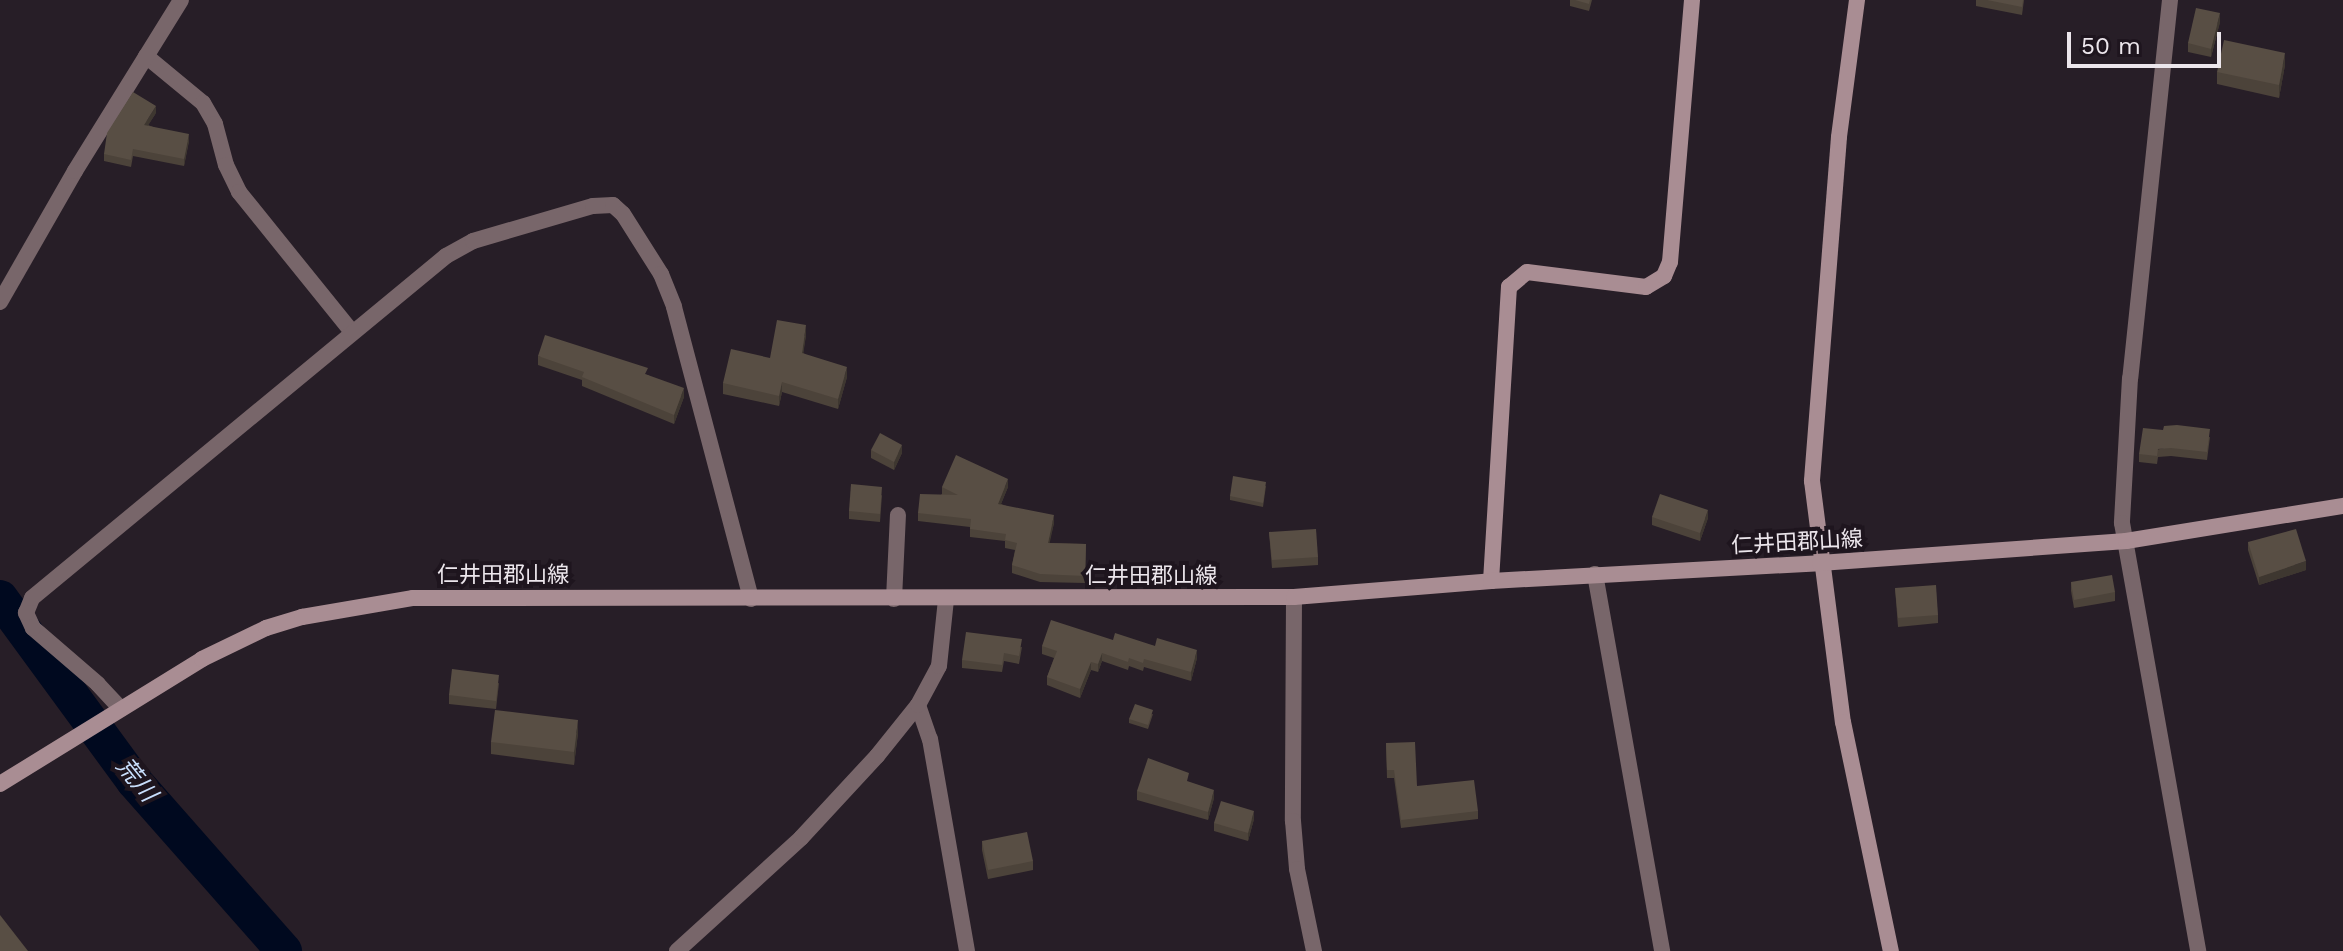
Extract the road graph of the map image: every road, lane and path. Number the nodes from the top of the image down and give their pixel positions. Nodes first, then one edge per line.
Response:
1 (181, 0) edge
2 (1692, 0) edge
3 (1857, 0) edge
4 (2170, 0) edge
5 (146, 56) junction
6 (0, 302) edge
7 (352, 332) junction
8 (2343, 506) edge
9 (898, 515) dead end
10 (2126, 541) junction
11 (1820, 563) junction
12 (1595, 574) junction
13 (1491, 581) junction
14 (1294, 597) junction
15 (751, 599) junction
16 (894, 599) junction
17 (946, 599) junction
18 (918, 705) junction
19 (121, 709) junction
20 (0, 784) edge
21 (677, 951) edge
22 (967, 951) edge
23 (1314, 951) edge
24 (1662, 951) edge
25 (1891, 951) edge
26 (2198, 951) edge

1 - 5 street
2 - 13 main road
3 - 11 main road
4 - 10 street
5 - 6 street
5 - 7 street
7 - 15 street
7 - 19 street
8 - 10 main road, 仁井田郡山線
9 - 16 street
10 - 11 main road, 仁井田郡山線
10 - 26 street
11 - 12 main road, 仁井田郡山線
11 - 25 main road
12 - 13 main road, 仁井田郡山線
12 - 24 street
13 - 14 main road, 仁井田郡山線
14 - 17 main road, 仁井田郡山線
14 - 23 street
15 - 16 main road, 仁井田郡山線
15 - 19 main road, 仁井田郡山線
16 - 17 main road, 仁井田郡山線
17 - 18 street
18 - 21 street
18 - 22 street
19 - 20 main road, 仁井田郡山線

